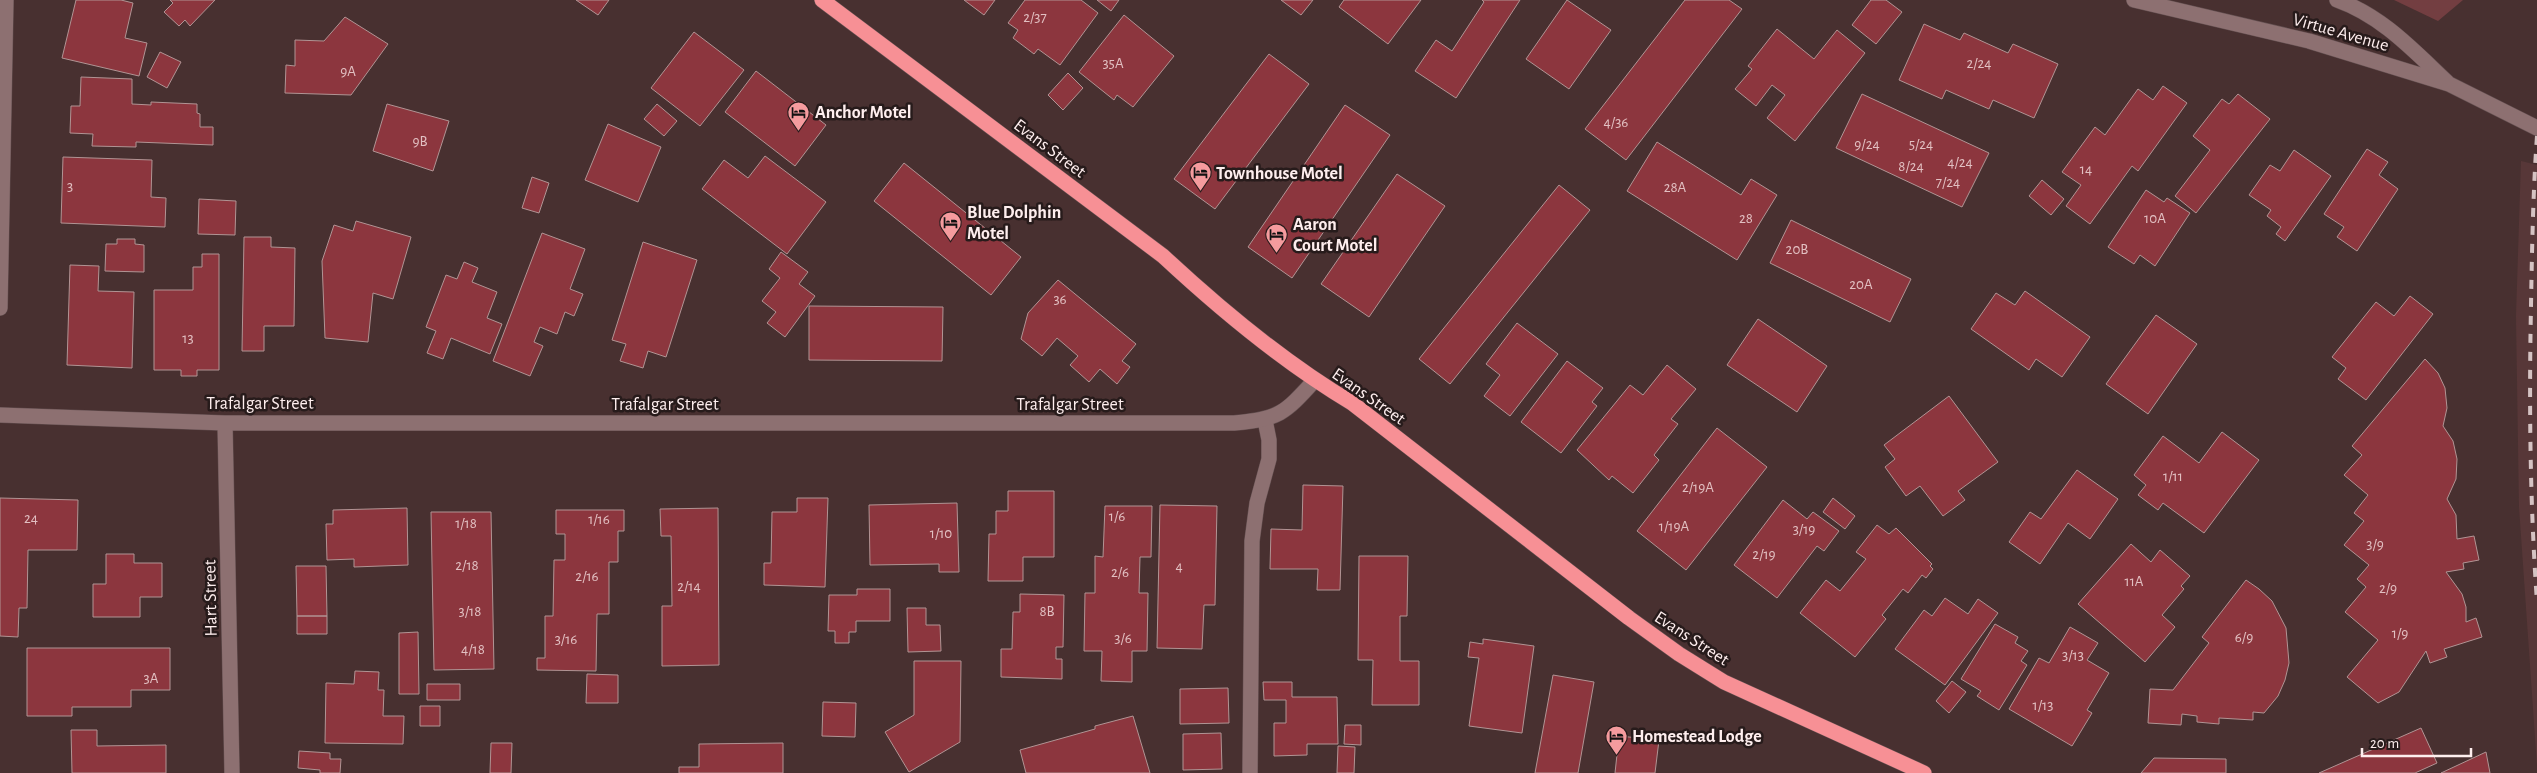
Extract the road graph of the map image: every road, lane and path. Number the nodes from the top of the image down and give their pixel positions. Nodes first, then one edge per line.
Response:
1 (6, 0) edge
2 (822, 0) edge
3 (2134, 0) edge
4 (2337, 0) edge
5 (2449, 84) junction
6 (2537, 128) edge
7 (0, 308) edge
8 (1314, 380) junction
9 (0, 416) edge
10 (1265, 420) junction
11 (225, 423) junction
12 (232, 773) edge
13 (1250, 773) edge
14 (1924, 773) edge

1 - 7 street
2 - 8 highway, Evans Street
3 - 5 street, Virtue Avenue
4 - 5 street, Virtue Avenue
5 - 6 street, Virtue Avenue
8 - 10 street, Trafalgar Street
8 - 14 highway, Evans Street
9 - 11 street, Trafalgar Street
10 - 11 street, Trafalgar Street
10 - 13 street
11 - 12 street, Hart Street

